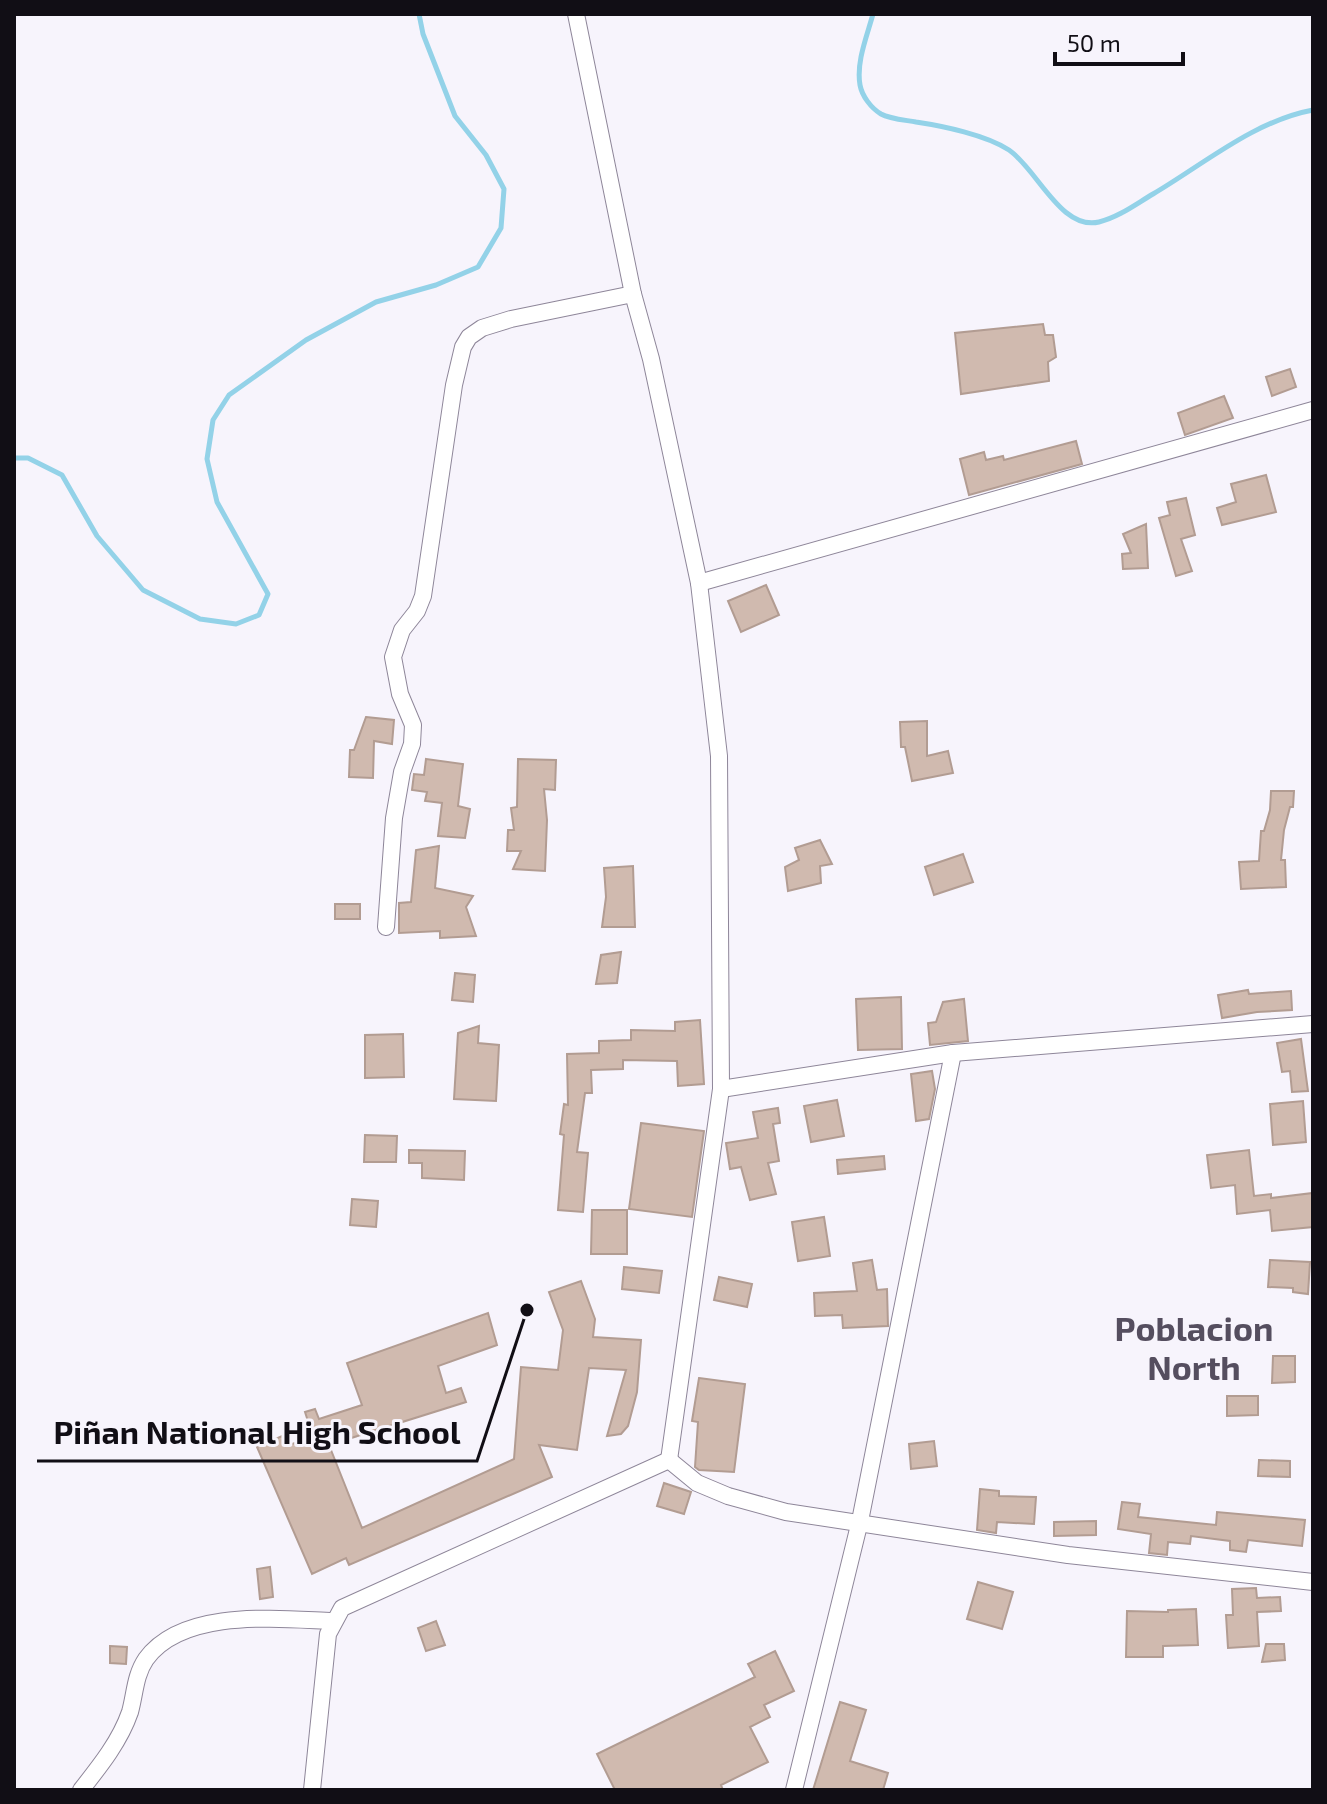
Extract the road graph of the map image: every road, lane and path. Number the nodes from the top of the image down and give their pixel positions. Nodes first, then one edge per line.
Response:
1 (576, 14) edge
2 (633, 294) junction
3 (1313, 410) edge
4 (699, 583) junction
5 (386, 927) dead end
6 (1313, 1024) edge
7 (953, 1053) junction
8 (721, 1089) junction
9 (669, 1460) junction
10 (860, 1521) junction
11 (1313, 1582) edge
12 (333, 1621) junction
13 (81, 1790) edge
14 (312, 1790) edge
15 (794, 1790) edge

1 - 2 street
2 - 4 street
2 - 5 street
3 - 4 street
4 - 8 street
6 - 7 street
7 - 8 street
7 - 10 street
8 - 9 street
9 - 10 street
9 - 12 street
10 - 11 street
10 - 15 street
12 - 13 street
12 - 14 street

